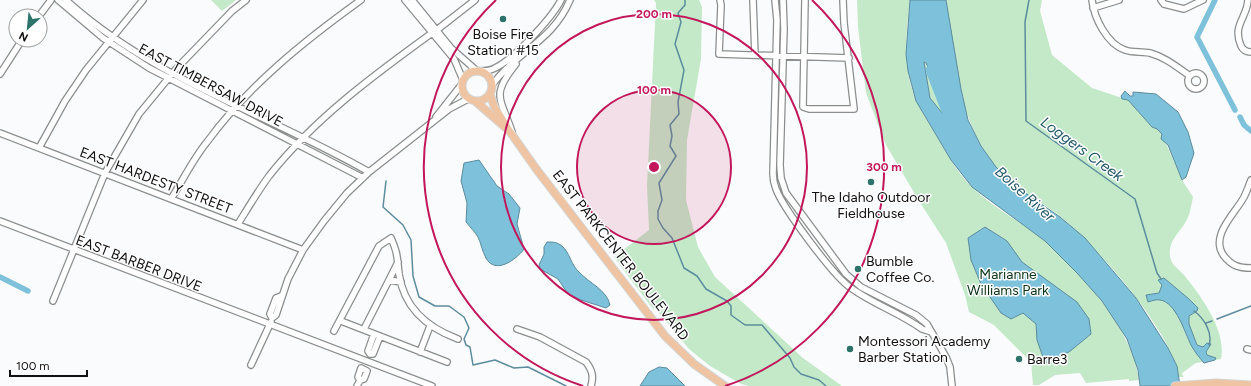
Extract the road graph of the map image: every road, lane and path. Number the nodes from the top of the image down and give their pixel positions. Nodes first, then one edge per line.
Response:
1 (58, 0) edge
2 (66, 0) edge
3 (143, 0) edge
4 (246, 0) edge
5 (360, 0) edge
6 (405, 0) edge
7 (412, 0) edge
8 (475, 0) edge
9 (561, 0) edge
10 (570, 0) edge
11 (720, 0) edge
12 (753, 0) edge
13 (776, 0) edge
14 (783, 0) edge
15 (805, 0) edge
16 (843, 0) edge
17 (1092, 0) edge
18 (1119, 0) edge
19 (1161, 0) edge
20 (1203, 0) edge
21 (1249, 1) edge
22 (1093, 8) junction
23 (438, 30) junction
24 (432, 34) junction
25 (110, 40) junction
26 (17, 48) edge
27 (1251, 52) edge
28 (524, 55) junction
29 (755, 55) junction
30 (776, 56) junction
31 (783, 56) junction
32 (804, 57) junction
33 (849, 58) junction
34 (478, 71) junction
35 (0, 74) edge
36 (170, 76) junction
37 (1190, 76) dead end
38 (462, 82) junction
39 (492, 85) junction
40 (490, 94) junction
41 (472, 100) junction
42 (237, 106) junction
43 (232, 111) junction
44 (433, 122) junction
45 (508, 129) junction
46 (0, 133) edge
47 (302, 138) junction
48 (514, 138) junction
49 (297, 144) junction
50 (40, 148) junction
51 (369, 172) junction
52 (105, 173) junction
53 (363, 178) junction
54 (1251, 180) edge
55 (171, 199) junction
56 (0, 221) edge
57 (238, 224) junction
58 (72, 250) junction
59 (303, 250) junction
60 (399, 260) junction
61 (1251, 268) edge
62 (389, 280) junction
63 (401, 282) junction
64 (53, 301) dead end
65 (341, 321) junction
66 (269, 325) junction
67 (430, 326) junction
68 (364, 329) junction
69 (518, 330) dead end
70 (334, 331) dead end
71 (931, 332) junction
72 (377, 335) junction
73 (458, 340) dead end
74 (420, 352) junction
75 (367, 362) junction
76 (448, 362) dead end
77 (251, 366) dead end
78 (358, 383) edge
79 (1251, 385) edge
80 (432, 386) edge
81 (592, 386) edge
82 (725, 386) edge
83 (952, 386) edge
84 (1176, 386) edge

1 - 25 street, EAST TIMBERSAW DRIVE
2 - 25 street, EAST TIMBERSAW DRIVE
3 - 25 street
4 - 36 street
5 - 42 street
6 - 24 street
7 - 23 street
8 - 23 street
9 - 34 street
10 - 28 street
11 - 29 street
12 - 29 street
13 - 30 street
14 - 31 street
15 - 32 street
16 - 33 street
17 - 22 street
18 - 22 street
19 - 20 street
21 - 27 street
22 - 37 street
23 - 34 street
24 - 38 street
24 - 47 street
25 - 36 street, EAST TIMBERSAW DRIVE
25 - 50 street
26 - 35 street
28 - 39 street
28 - 48 street
29 - 30 street
30 - 31 street
30 - 71 street
31 - 32 street
31 - 71 street
32 - 33 street
32 - 33 street
34 - 38 main road
34 - 39 main road
36 - 42 street, EAST TIMBERSAW DRIVE
36 - 43 street, EAST TIMBERSAW DRIVE
36 - 52 street
38 - 41 main road
38 - 44 street
39 - 40 main road
40 - 41 main road
40 - 45 main road, EAST PARKCENTER BOULEVARD
41 - 44 street
41 - 45 main road, EAST PARKCENTER BOULEVARD
42 - 43 street
42 - 47 street, EAST TIMBERSAW DRIVE
43 - 49 street, EAST TIMBERSAW DRIVE
43 - 55 street
44 - 51 street
45 - 48 main road, EAST PARKCENTER BOULEVARD
46 - 50 street, EAST HARDESTY STREET
47 - 49 street
47 - 51 street, EAST TIMBERSAW DRIVE
48 - 82 main road, EAST PARKCENTER BOULEVARD
49 - 53 street, EAST TIMBERSAW DRIVE
49 - 57 street
50 - 52 street, EAST HARDESTY STREET
51 - 53 street
52 - 55 street, EAST HARDESTY STREET
52 - 58 street
53 - 59 street
54 - 61 street
55 - 57 street, EAST HARDESTY STREET
56 - 58 street, EAST BARBER DRIVE
57 - 59 street, EAST HARDESTY STREET
58 - 64 street
58 - 66 street, EAST BARBER DRIVE
59 - 66 street
60 - 62 street
60 - 63 street
60 - 65 street
62 - 63 street
62 - 68 street
63 - 67 street
65 - 68 street
65 - 70 street
66 - 75 street, EAST BARBER DRIVE
66 - 77 street
67 - 73 street
67 - 74 street
68 - 72 street
69 - 81 street
71 - 83 street
72 - 74 street
72 - 75 street
74 - 76 street
75 - 78 street
75 - 80 street, EAST BARBER DRIVE
79 - 84 main road

